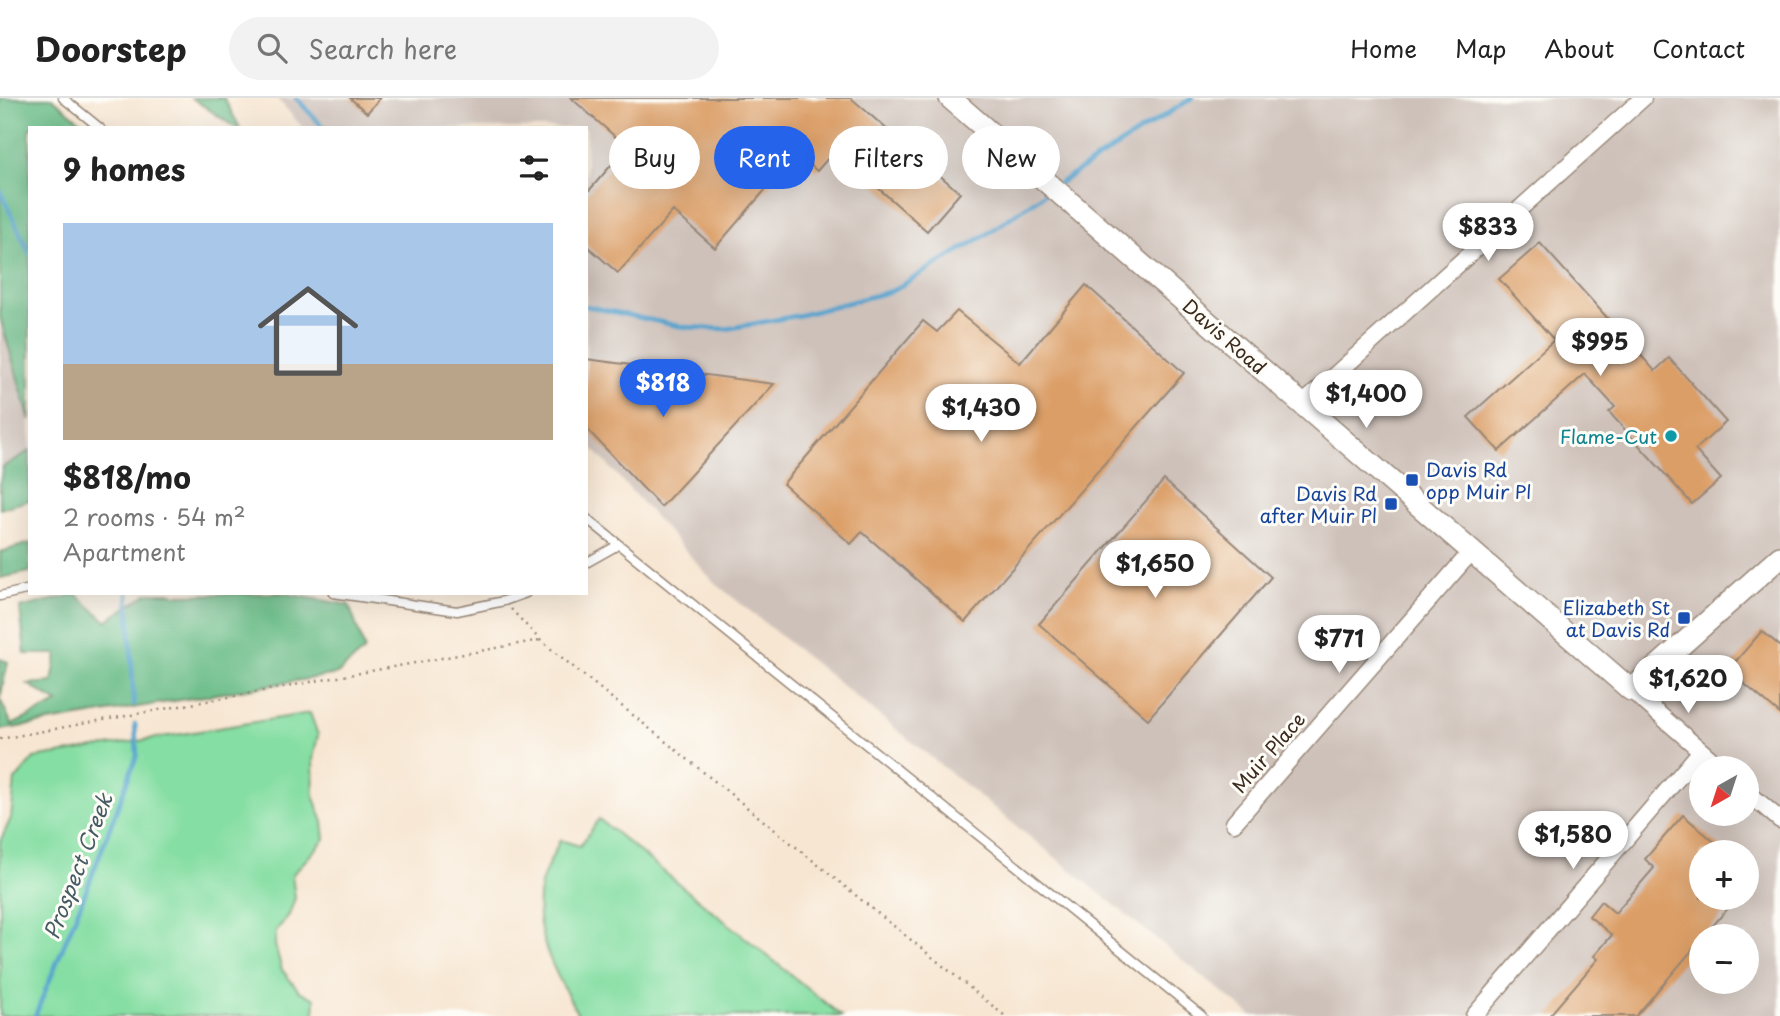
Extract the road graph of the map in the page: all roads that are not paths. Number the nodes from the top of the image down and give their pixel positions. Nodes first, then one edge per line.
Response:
1 (63, 98) edge
2 (950, 98) edge
3 (1643, 98) edge
4 (98, 126) edge
5 (1304, 403) junction
6 (588, 520) edge
7 (618, 545) junction
8 (1472, 551) junction
9 (1780, 556) edge
10 (588, 563) edge
11 (28, 589) edge
12 (347, 595) edge
13 (521, 595) edge
14 (0, 596) edge
15 (1631, 690) junction
16 (1700, 751) junction
17 (1706, 756) edge
18 (1759, 802) edge
19 (1780, 820) edge
20 (1234, 822) dead end
21 (1202, 1016) edge
22 (1474, 1016) edge

1 - 4 lane
2 - 5 street, Davis Road
3 - 5 street
5 - 8 street, Davis Road
6 - 7 lane
7 - 10 lane
7 - 21 lane
8 - 15 street, Davis Road
8 - 20 street, Muir Place
9 - 15 street
11 - 14 lane
12 - 13 lane
15 - 16 street, Davis Road
16 - 17 street, Davis Road
16 - 22 street
18 - 19 street

